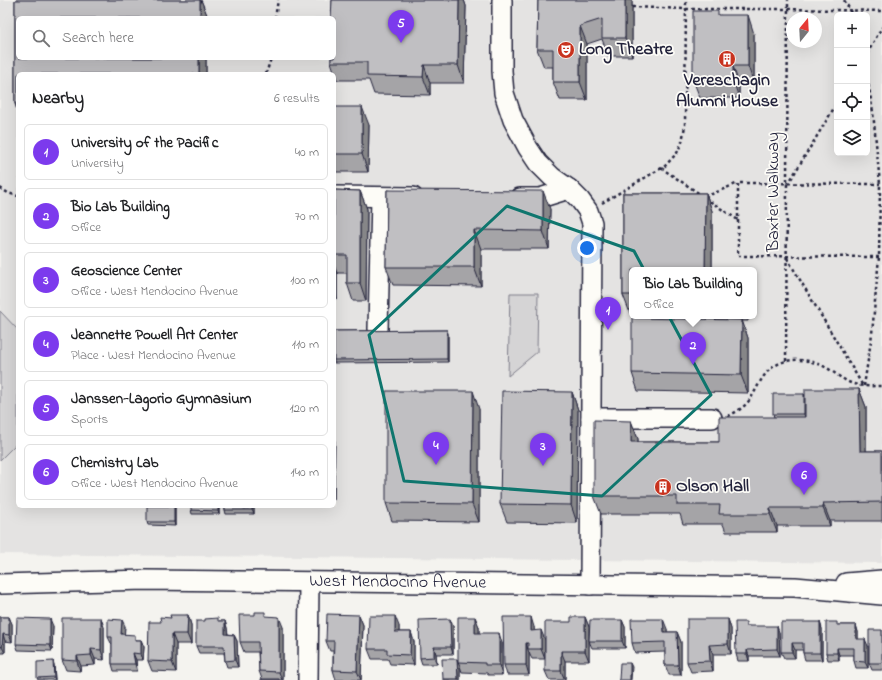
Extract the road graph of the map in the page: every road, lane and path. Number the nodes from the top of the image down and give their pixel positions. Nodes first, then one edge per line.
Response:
1 (278, 0) edge
2 (502, 0) edge
3 (686, 0) edge
4 (788, 0) edge
5 (844, 0) edge
6 (632, 7) dead end
7 (686, 9) junction
8 (788, 9) junction
9 (850, 10) junction
10 (882, 11) edge
11 (275, 16) edge
12 (882, 27) edge
13 (870, 49) edge
14 (270, 60) edge
15 (267, 72) edge
16 (868, 84) edge
17 (834, 108) edge
18 (661, 168) junction
19 (738, 183) junction
20 (787, 184) junction
21 (880, 184) junction
22 (0, 188) edge
23 (569, 189) junction
24 (623, 191) junction
25 (16, 195) edge
26 (626, 195) edge
27 (336, 196) edge
28 (380, 197) junction
29 (428, 197) edge
30 (697, 197) edge
31 (704, 197) junction
32 (500, 198) edge
33 (588, 211) junction
34 (738, 221) junction
35 (787, 257) junction
36 (879, 257) junction
37 (378, 329) edge
38 (786, 361) junction
39 (864, 386) junction
40 (882, 386) edge
41 (591, 418) junction
42 (712, 418) joint
43 (882, 580) edge
44 (309, 582) junction
45 (0, 584) edge
46 (590, 585) junction
47 (795, 587) junction
48 (882, 595) edge
49 (308, 680) edge

1 - 11 path
2 - 23 street
3 - 7 path
4 - 8 path, Baxter Walkway
5 - 9 path
6 - 7 path
7 - 8 path
7 - 18 path
8 - 9 path
8 - 20 path, Baxter Walkway
9 - 10 path
12 - 13 path
14 - 15 path
16 - 21 path
17 - 20 path
18 - 24 path
18 - 31 path
19 - 20 path
19 - 31 path
19 - 34 path
20 - 21 path
20 - 35 path, Baxter Walkway
21 - 36 path
22 - 25 path
23 - 32 street
23 - 33 street
24 - 26 path
24 - 33 path
27 - 28 street
28 - 29 street
28 - 37 street
30 - 31 path
31 - 34 path
33 - 41 street
34 - 35 path
35 - 36 path
35 - 38 path, Baxter Walkway
35 - 39 path
36 - 39 path
38 - 39 path
38 - 42 path
39 - 40 path
41 - 42 street
41 - 46 street
43 - 47 street, West Mendocino Avenue
44 - 45 street, West Mendocino Avenue
44 - 46 street, West Mendocino Avenue
44 - 49 street
46 - 47 street, West Mendocino Avenue
47 - 48 street, West Mendocino Avenue

